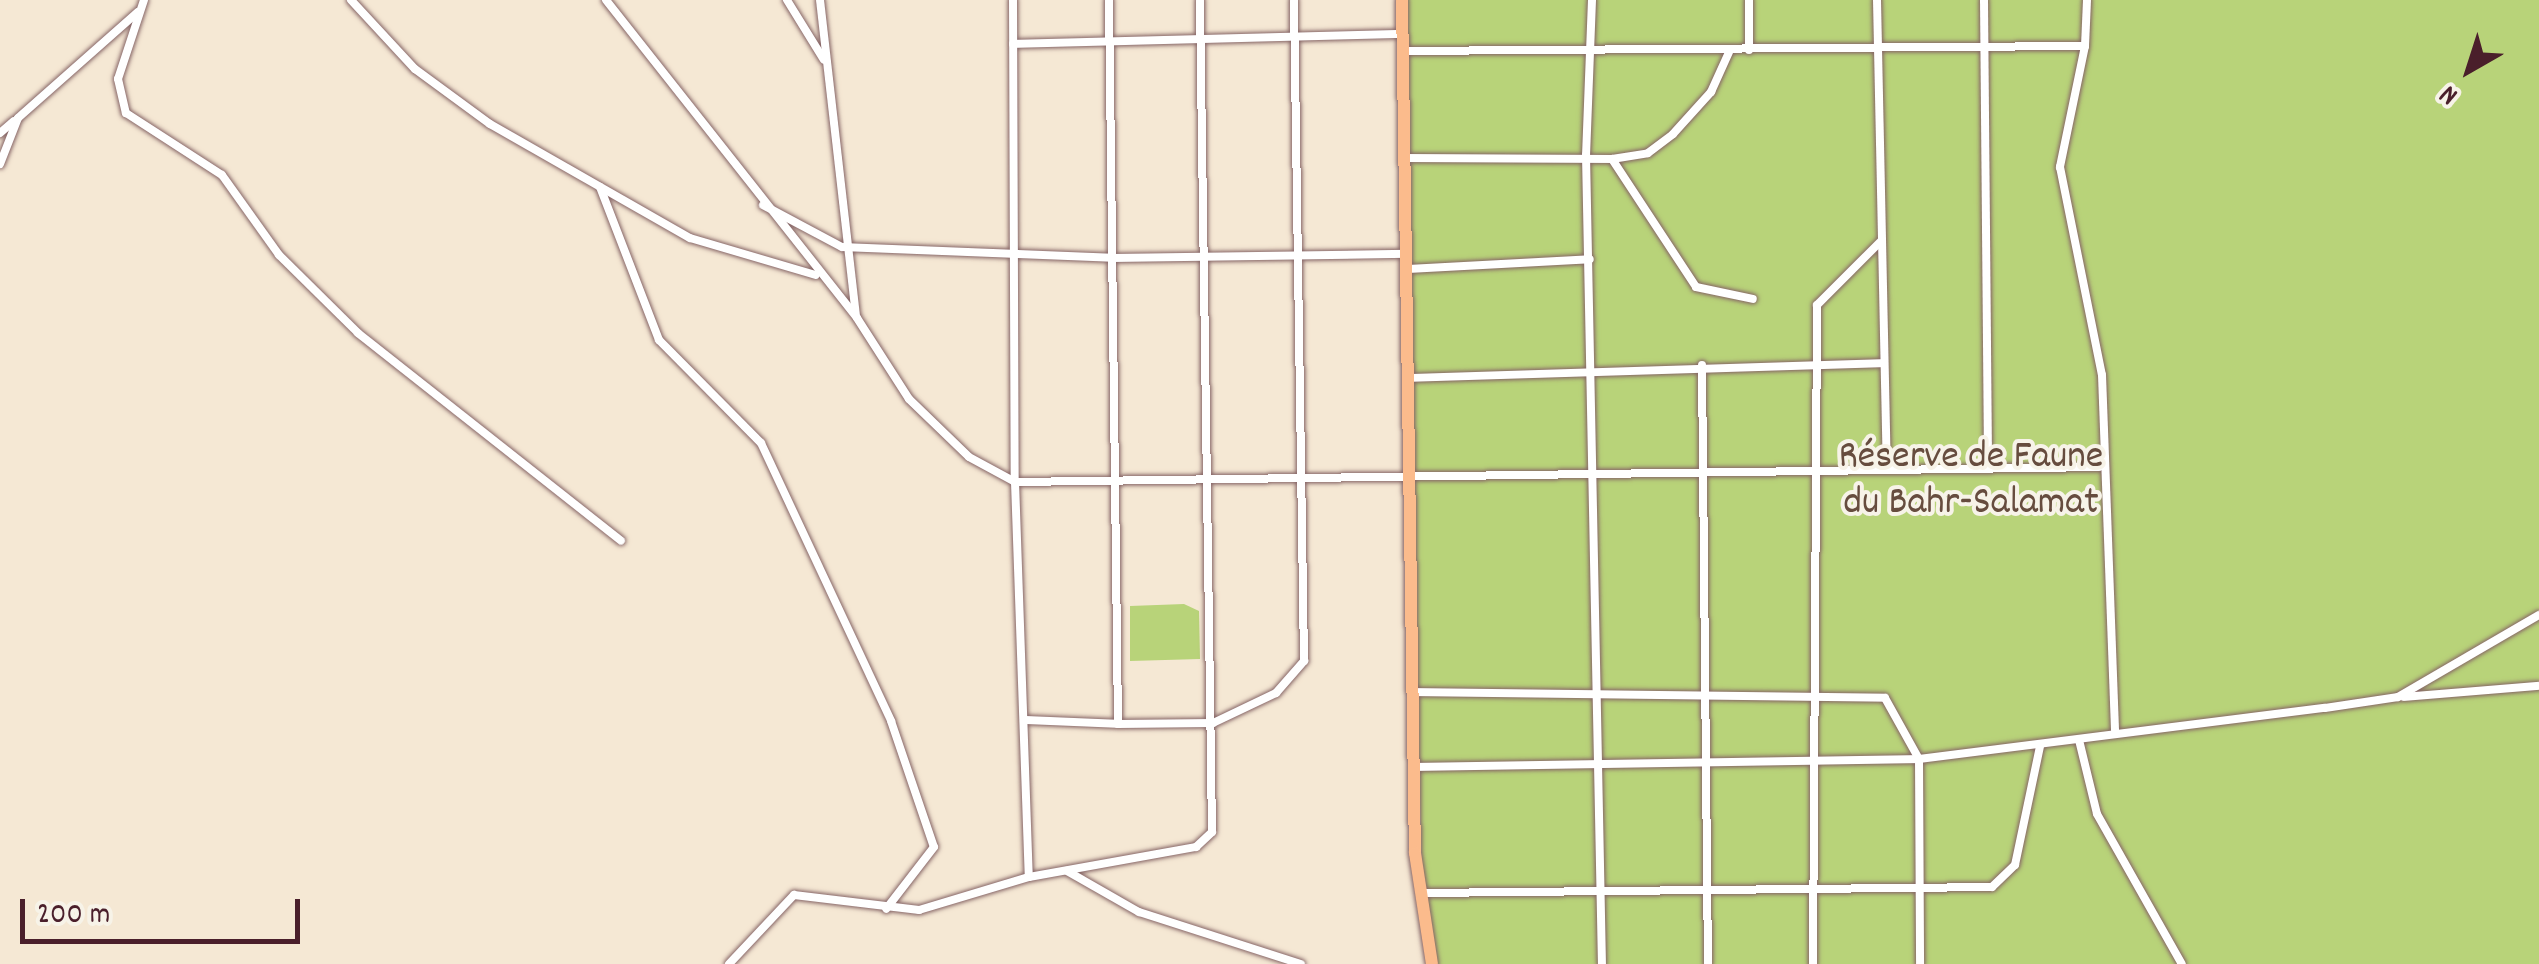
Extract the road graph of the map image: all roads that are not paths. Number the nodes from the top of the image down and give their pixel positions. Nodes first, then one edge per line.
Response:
1 (351, 0) edge
2 (606, 0) edge
3 (787, 0) edge
4 (820, 0) edge
5 (1013, 0) edge
6 (1109, 0) edge
7 (1200, 0) edge
8 (1294, 0) edge
9 (1402, 0) edge
10 (1592, 0) edge
11 (1749, 0) edge
12 (1877, 0) edge
13 (1984, 0) edge
14 (2087, 0) edge
15 (143, 5) edge
16 (1402, 34) junction
17 (1295, 37) junction
18 (1108, 42) junction
19 (1200, 42) junction
20 (1013, 44) junction
21 (1985, 44) junction
22 (1877, 46) junction
23 (2085, 46) junction
24 (1730, 50) junction
25 (1748, 50) junction
26 (1402, 51) junction
27 (1591, 53) junction
28 (826, 63) junction
29 (18, 118) junction
30 (0, 133) edge
31 (1586, 155) junction
32 (1406, 158) junction
33 (1612, 159) junction
34 (0, 164) edge
35 (600, 187) junction
36 (758, 202) junction
37 (1880, 242) junction
38 (842, 247) junction
39 (1296, 252) junction
40 (1016, 255) junction
41 (1112, 258) junction
42 (1204, 258) junction
43 (1590, 259) junction
44 (1408, 262) junction
45 (820, 276) junction
46 (1753, 299) dead end
47 (857, 318) junction
48 (1884, 363) junction
49 (1702, 365) junction
50 (1813, 365) junction
51 (1592, 366) junction
52 (1408, 378) junction
53 (2099, 467) junction
54 (1813, 469) junction
55 (1888, 469) junction
56 (1988, 469) junction
57 (1594, 470) junction
58 (1702, 470) junction
59 (1411, 471) junction
60 (1300, 476) junction
61 (1208, 480) junction
62 (1015, 482) junction
63 (1117, 482) junction
64 (621, 540) dead end
65 (2539, 615) edge
66 (2539, 686) edge
67 (1413, 692) junction
68 (1592, 695) junction
69 (1811, 695) junction
70 (1704, 696) junction
71 (2398, 697) junction
72 (1024, 720) junction
73 (1118, 724) junction
74 (1213, 724) junction
75 (2115, 734) junction
76 (2079, 740) junction
77 (2040, 746) junction
78 (1919, 759) junction
79 (1596, 761) junction
80 (1809, 761) junction
81 (1704, 762) junction
82 (1416, 767) junction
83 (1067, 870) junction
84 (1030, 876) junction
85 (1812, 886) junction
86 (1920, 886) junction
87 (1706, 887) junction
88 (1599, 889) junction
89 (1417, 893) junction
90 (886, 908) junction
91 (728, 964) edge
92 (1301, 964) edge
93 (1432, 964) edge
94 (1602, 964) edge
95 (1708, 964) edge
96 (1814, 964) edge
97 (1920, 964) edge
98 (2182, 964) edge

1 - 35 street
2 - 36 street
3 - 28 street
4 - 28 street
5 - 20 street
6 - 18 street
7 - 19 street
8 - 17 street
9 - 16 main road
10 - 27 street
11 - 25 street
12 - 22 street
13 - 21 street
14 - 23 street
15 - 29 street
15 - 64 street
16 - 17 street
16 - 26 main road
17 - 19 street
17 - 39 street
18 - 19 street
18 - 20 street
18 - 41 street
19 - 42 street
20 - 40 street
21 - 22 street
21 - 23 street
21 - 56 street
22 - 25 street
22 - 37 street
23 - 53 street
24 - 25 street
24 - 27 street
24 - 33 street
26 - 27 street
26 - 32 main road
27 - 31 street
28 - 38 street
29 - 30 street
29 - 34 street
31 - 32 street
31 - 33 street
31 - 43 street
32 - 44 main road
33 - 46 street
35 - 45 street
35 - 90 street
36 - 38 street
36 - 45 street
37 - 48 street
37 - 50 street
38 - 40 street
38 - 47 street
39 - 42 street
39 - 44 street
39 - 60 street
40 - 41 street
40 - 62 street
41 - 42 street
41 - 63 street
42 - 61 street
43 - 44 street
43 - 51 street
44 - 52 main road
45 - 47 street
47 - 62 street
48 - 50 street
48 - 55 street
49 - 50 street
49 - 51 street
49 - 58 street
50 - 54 street
51 - 52 street
51 - 57 street
52 - 59 main road
53 - 56 street
53 - 75 street
54 - 55 street
54 - 58 street
54 - 69 street
55 - 56 street
57 - 58 street
57 - 59 street
57 - 68 street
58 - 70 street
59 - 60 street
59 - 67 main road
60 - 61 street
60 - 74 street
61 - 63 street
61 - 74 street
62 - 63 street
62 - 72 street
63 - 73 street
65 - 71 street
66 - 71 street
67 - 68 street
67 - 82 main road
68 - 70 street
68 - 79 street
69 - 70 street
69 - 78 street
69 - 80 street
70 - 81 street
71 - 75 street
72 - 73 street
72 - 84 street
73 - 74 street
74 - 83 street
75 - 76 street
76 - 77 street
76 - 98 street
77 - 78 street
77 - 86 street
78 - 80 street
78 - 86 street
79 - 81 street
79 - 82 street
79 - 88 street
80 - 81 street
80 - 85 street
81 - 87 street
82 - 89 main road
83 - 84 street
83 - 92 street
84 - 90 street
85 - 86 street
85 - 87 street
85 - 96 street
86 - 97 street
87 - 88 street
87 - 95 street
88 - 89 street
88 - 94 street
89 - 93 main road
90 - 91 street

